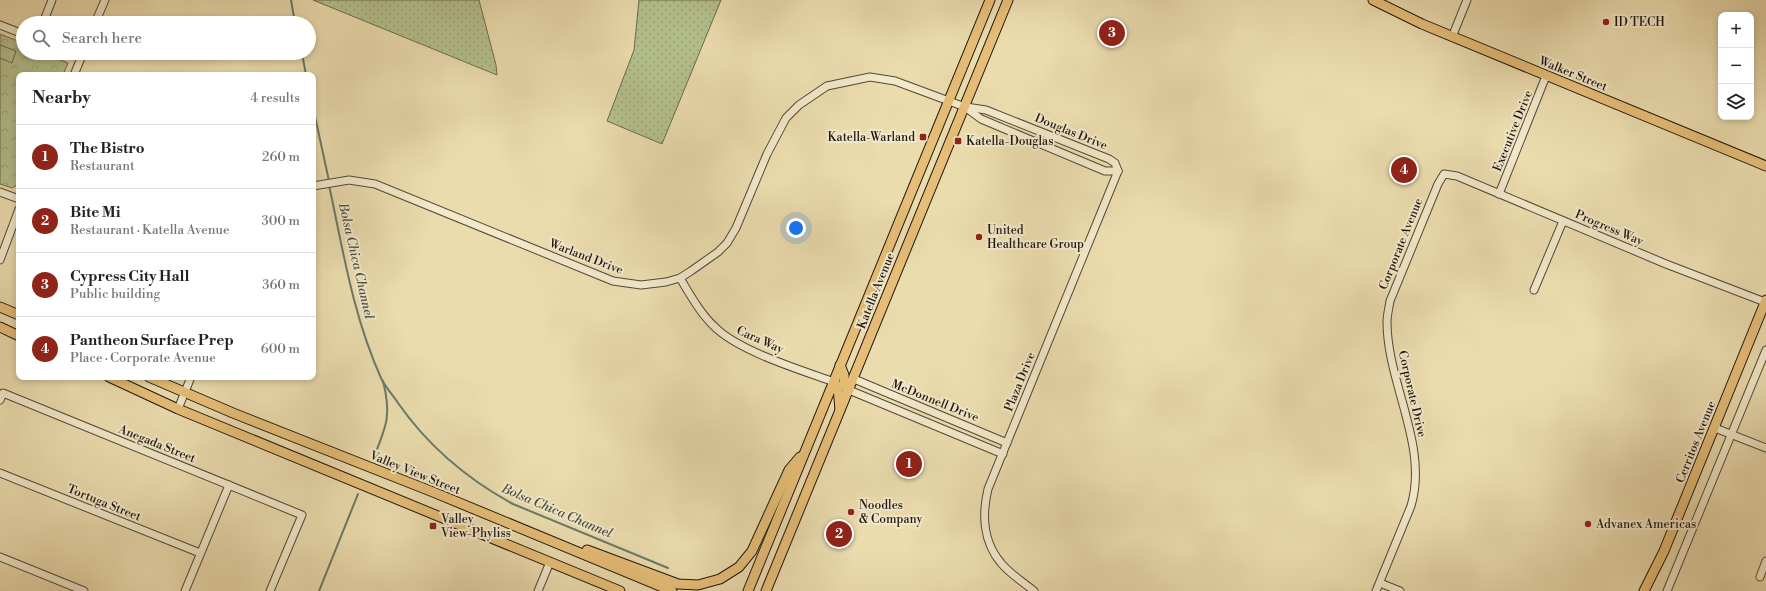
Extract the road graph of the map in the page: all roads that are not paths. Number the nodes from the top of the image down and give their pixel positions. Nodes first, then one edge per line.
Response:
1 (52, 0) edge
2 (104, 0) edge
3 (990, 0) edge
4 (1008, 0) edge
5 (1372, 0) edge
6 (1467, 0) edge
7 (45, 16) edge
8 (98, 16) edge
9 (0, 25) edge
10 (16, 31) edge
11 (1452, 37) junction
12 (80, 60) edge
13 (75, 72) edge
14 (1546, 76) junction
15 (949, 100) junction
16 (965, 107) junction
17 (1766, 166) edge
18 (1118, 171) junction
19 (1444, 174) joint
20 (316, 185) edge
21 (0, 192) edge
22 (1499, 194) junction
23 (16, 198) edge
24 (16, 217) edge
25 (1563, 221) junction
26 (0, 260) edge
27 (680, 278) junction
28 (1534, 290) dead end
29 (1390, 301) joint
30 (1766, 301) edge
31 (0, 307) edge
32 (16, 314) edge
33 (0, 328) edge
34 (16, 335) edge
35 (1766, 350) edge
36 (840, 365) junction
37 (1763, 365) edge
38 (854, 379) junction
39 (116, 380) edge
40 (156, 380) edge
41 (190, 380) edge
42 (834, 382) junction
43 (849, 390) junction
44 (184, 393) junction
45 (1, 397) edge
46 (178, 409) junction
47 (840, 412) junction
48 (1715, 428) junction
49 (1732, 435) junction
50 (1007, 443) junction
51 (807, 448) junction
52 (1766, 448) edge
53 (1003, 454) junction
54 (0, 473) edge
55 (229, 485) junction
56 (565, 547) junction
57 (200, 553) junction
58 (0, 557) edge
59 (1766, 561) edge
60 (550, 562) junction
61 (1760, 577) dead end
62 (1380, 583) junction
63 (84, 591) edge
64 (185, 591) edge
65 (270, 591) edge
66 (538, 591) edge
67 (620, 591) edge
68 (672, 591) edge
69 (748, 591) edge
70 (766, 591) edge
71 (1034, 591) edge
72 (1376, 591) edge
73 (1400, 591) edge
74 (1644, 591) edge
75 (1667, 591) edge

1 - 7 street
2 - 8 street
3 - 15 main road, Katella Avenue
4 - 16 main road, Katella Avenue
5 - 11 main road, Walker Street
6 - 11 street
9 - 10 street
11 - 14 main road, Walker Street
12 - 13 street
14 - 17 main road, Walker Street
14 - 22 street, Executive Drive
15 - 16 street, Douglas Drive
15 - 27 street, Warland Drive
15 - 36 main road, Katella Avenue
16 - 18 street, Douglas Drive
16 - 18 street, Douglas Drive
16 - 38 main road, Katella Avenue
18 - 50 street, Plaza Drive
19 - 22 street, Progress Way
19 - 29 street, Corporate Avenue
20 - 27 street, Warland Drive
21 - 23 street
22 - 25 street, Progress Way
24 - 26 street
25 - 28 street
25 - 30 street, Progress Way
27 - 42 street, Cara Way
29 - 62 street, Corporate Drive
30 - 48 main road, Cerritos Avenue
31 - 32 main road
33 - 34 main road
35 - 37 street
36 - 42 main road, Katella Avenue
36 - 43 main road
37 - 49 street
38 - 43 main road, Katella Avenue
38 - 50 street, McDonnell Drive
39 - 46 main road
40 - 44 main road, Valley View Street
41 - 44 street
42 - 47 main road
42 - 51 main road, Katella Avenue
43 - 47 main road, Katella Avenue
43 - 53 street, McDonnell Drive
44 - 46 street
44 - 56 main road, Valley View Street
45 - 55 street, Anegada Street
46 - 60 main road
47 - 70 main road, Katella Avenue
48 - 49 street
48 - 74 main road, Cerritos Avenue
49 - 52 street
49 - 75 street
50 - 53 street, Plaza Drive
51 - 56 main road
51 - 69 main road, Katella Avenue
53 - 71 street, Plaza Drive
54 - 57 street, Tortuga Street
55 - 57 street
55 - 65 street, Anegada Street
56 - 68 main road, Valley View Street
57 - 64 street
58 - 63 street
59 - 61 street
60 - 66 street
60 - 67 main road
62 - 72 street
62 - 73 street

